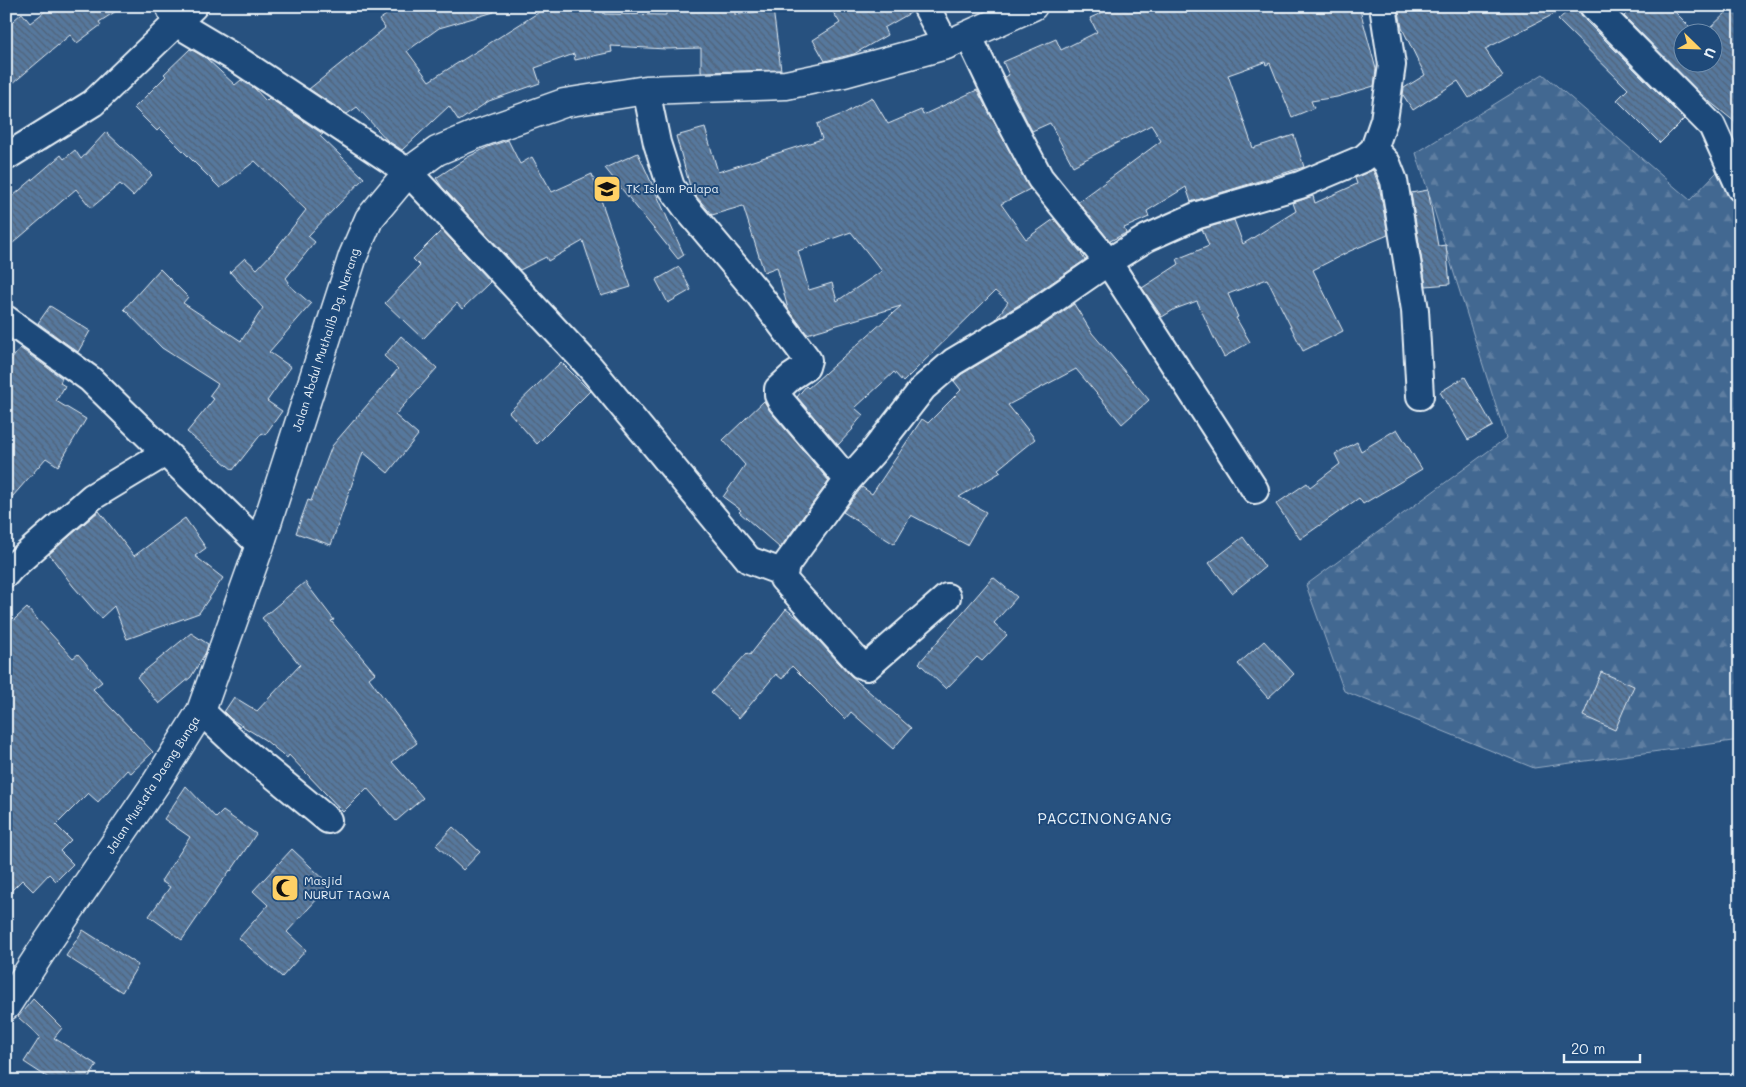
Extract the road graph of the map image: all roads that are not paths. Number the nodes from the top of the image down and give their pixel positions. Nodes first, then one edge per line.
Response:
1 (926, 6) edge
2 (1033, 6) edge
3 (1383, 6) edge
4 (1593, 6) edge
5 (180, 12) edge
6 (957, 40) junction
7 (646, 90) junction
8 (1374, 149) junction
9 (6, 157) edge
10 (408, 172) junction
11 (1740, 188) edge
12 (1108, 262) junction
13 (6, 319) edge
14 (1420, 396) dead end
15 (165, 453) junction
16 (848, 480) junction
17 (1255, 490) dead end
18 (260, 544) junction
19 (784, 573) junction
20 (6, 574) edge
21 (946, 598) dead end
22 (200, 711) junction
23 (328, 820) dead end
24 (6, 1006) edge

1 - 6 street
2 - 6 main road, Jalan Abdul Muthalib Dg. Narang
3 - 8 street
4 - 11 street
5 - 9 street
5 - 10 street
6 - 7 main road, Jalan Abdul Muthalib Dg. Narang
6 - 12 street
7 - 10 main road, Jalan Abdul Muthalib Dg. Narang
7 - 16 street
8 - 12 street
8 - 14 street
10 - 18 main road, Jalan Abdul Muthalib Dg. Narang
10 - 19 street
12 - 16 street
12 - 17 street
13 - 15 street
15 - 18 street
15 - 20 street
16 - 19 street
18 - 22 main road, Jalan Mustafa Daeng Bunga
19 - 21 street
22 - 23 street
22 - 24 main road, Jalan Mustafa Daeng Bunga

